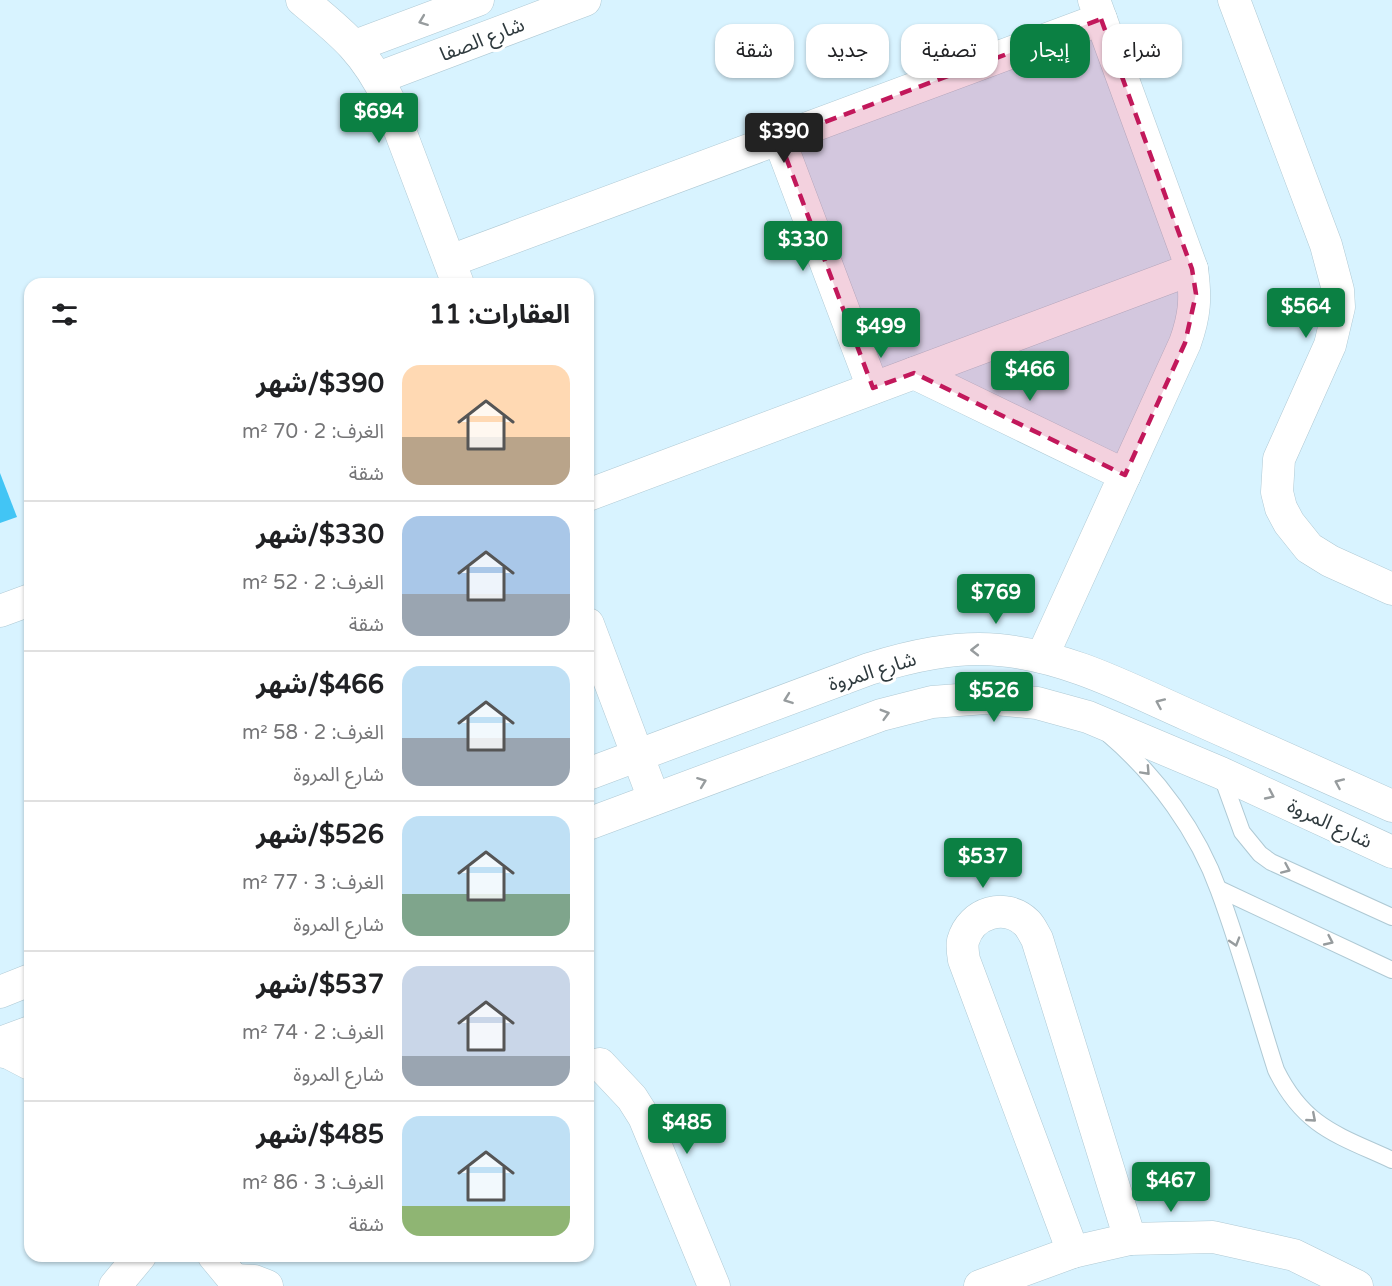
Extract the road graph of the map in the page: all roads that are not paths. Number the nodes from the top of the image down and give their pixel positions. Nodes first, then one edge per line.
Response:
1 (302, 0) edge
2 (478, 0) edge
3 (585, 0) edge
4 (1234, 0) edge
5 (1097, 10) edge
6 (355, 46) junction
7 (378, 78) junction
8 (779, 139) junction
9 (1192, 269) junction
10 (454, 272) edge
11 (914, 373) junction
12 (873, 388) junction
13 (1125, 475) junction
14 (594, 493) edge
15 (1392, 589) edge
16 (24, 602) edge
17 (0, 611) edge
18 (594, 640) edge
19 (1041, 657) junction
20 (1088, 717) junction
21 (638, 755) junction
22 (594, 772) edge
23 (1221, 773) junction
24 (654, 799) junction
25 (1392, 806) edge
26 (594, 822) edge
27 (1392, 852) edge
28 (1219, 890) junction
29 (1392, 917) edge
30 (1392, 970) edge
31 (24, 982) edge
32 (0, 992) edge
33 (24, 1034) edge
34 (0, 1043) edge
35 (0, 1051) edge
36 (24, 1061) edge
37 (600, 1064) dead end
38 (1392, 1160) edge
39 (1130, 1239) junction
40 (1073, 1252) junction
41 (135, 1262) edge
42 (219, 1262) edge
43 (237, 1283) edge
44 (115, 1286) edge
45 (267, 1286) edge
46 (714, 1286) edge
47 (980, 1286) edge
48 (1357, 1286) edge

1 - 6 street
2 -> 6 street, شارع الصفا
3 - 7 street, شارع الصفا
4 - 15 street
5 - 8 street
5 - 9 street
6 - 7 street
7 - 10 street
8 - 10 street
8 - 12 street
9 - 11 street
9 - 13 street
11 - 12 street
11 - 13 street
12 - 14 street
13 - 19 street
16 - 17 street
18 - 21 street
19 -> 21 street, شارع المروة
25 -> 19 street, شارع المروة
20 - 23 street, شارع المروة
24 -> 20 street, شارع المروة
20 -> 28 lane
21 - 22 street, شارع المروة
21 - 24 street
23 -> 27 street, شارع المروة
23 -> 29 lane
24 - 26 street, شارع المروة
28 -> 30 lane
28 -> 38 lane
31 - 32 street
33 - 34 street
35 - 36 street
37 - 46 street
39 - 40 street
39 - 40 street
39 - 48 street
40 - 47 street
41 - 44 street
42 - 43 street
43 - 45 street

